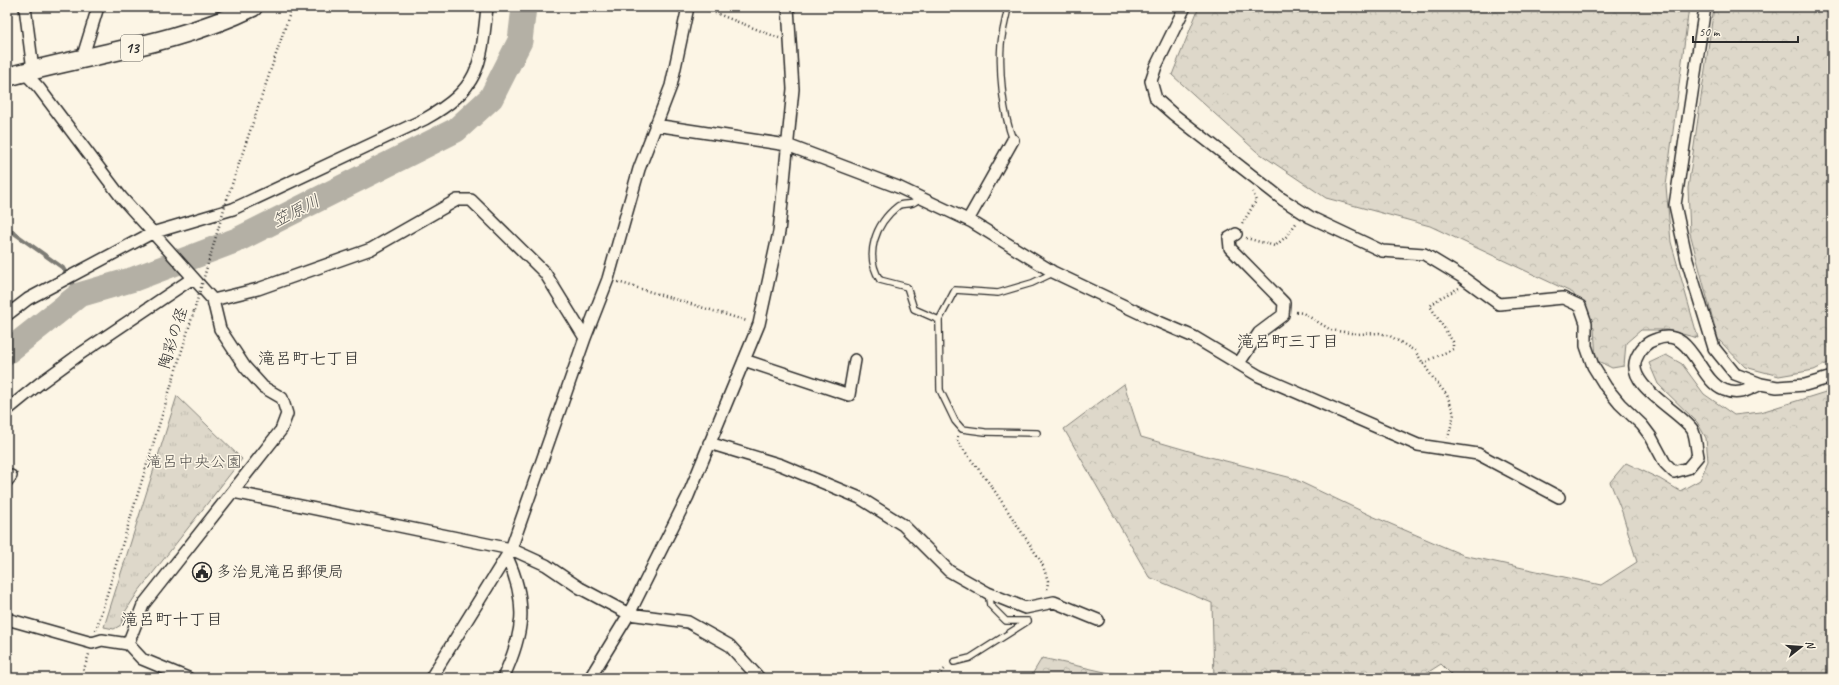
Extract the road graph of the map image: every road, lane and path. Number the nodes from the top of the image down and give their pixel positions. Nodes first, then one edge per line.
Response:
1 (25, 7) edge
2 (98, 7) edge
3 (253, 7) edge
4 (292, 7) edge
5 (487, 7) edge
6 (688, 7) edge
7 (700, 7) edge
8 (788, 7) edge
9 (1008, 7) edge
10 (1185, 7) edge
11 (1705, 7) edge
12 (791, 43) junction
13 (82, 59) junction
14 (29, 71) junction
15 (7, 77) edge
16 (655, 125) junction
17 (1013, 140) joint
18 (787, 145) junction
19 (1245, 170) junction
20 (921, 198) junction
21 (1304, 213) junction
22 (968, 220) junction
23 (152, 233) junction
24 (1236, 234) junction
25 (1053, 272) junction
26 (193, 278) junction
27 (608, 279) junction
28 (1466, 280) junction
29 (213, 300) junction
30 (1284, 304) junction
31 (7, 315) edge
32 (939, 320) junction
33 (759, 324) junction
34 (585, 338) junction
35 (744, 360) junction
36 (855, 360) dead end
37 (1238, 363) junction
38 (1423, 363) junction
39 (1832, 377) edge
40 (1761, 384) junction
41 (7, 410) edge
42 (959, 425) junction
43 (1037, 433) dead end
44 (709, 443) junction
45 (1444, 448) junction
46 (233, 492) junction
47 (1559, 497) dead end
48 (509, 553) junction
49 (988, 593) junction
50 (1047, 604) junction
51 (628, 614) junction
52 (7, 619) edge
53 (1098, 620) dead end
54 (92, 642) junction
55 (128, 644) junction
56 (954, 662) joint
57 (81, 678) edge
58 (188, 678) edge
59 (431, 678) edge
60 (503, 678) edge
61 (590, 678) edge
62 (759, 678) edge
63 (935, 678) edge

1 - 14 street
2 - 13 street
3 - 13 main road, 13
4 - 54 path, 陶彩の径, bridge
5 - 23 street
6 - 16 street
7 - 12 path
8 - 12 street
9 - 17 lane
10 - 19 street
11 - 40 street
12 - 18 street
13 - 14 main road, 13
14 - 15 main road, 13
14 - 23 street
16 - 18 street
16 - 27 street
17 - 22 street
18 - 20 street
18 - 33 street
19 - 21 street
19 - 24 path
20 - 22 street
20 - 32 lane
21 - 24 path
21 - 28 street
22 - 25 street
23 - 26 street
23 - 31 street
24 - 30 street
25 - 32 lane
25 - 37 street
26 - 29 street
26 - 41 street
27 - 33 path
27 - 34 street
28 - 38 path
28 - 40 street
29 - 34 street
29 - 46 street
30 - 37 street
30 - 38 path
32 - 42 lane
33 - 35 street
34 - 48 street
35 - 36 street
35 - 44 street
37 - 45 street
38 - 45 path
39 - 40 street
42 - 43 lane
42 - 50 path
44 - 49 street
44 - 51 street
45 - 47 street
46 - 48 street
46 - 55 street
48 - 51 street
48 - 59 street
48 - 60 street
49 - 50 street
49 - 56 lane
50 - 53 street
51 - 61 street
51 - 62 street
52 - 54 street
54 - 55 street
54 - 57 path, 陶彩の径
55 - 58 street
56 - 63 path

